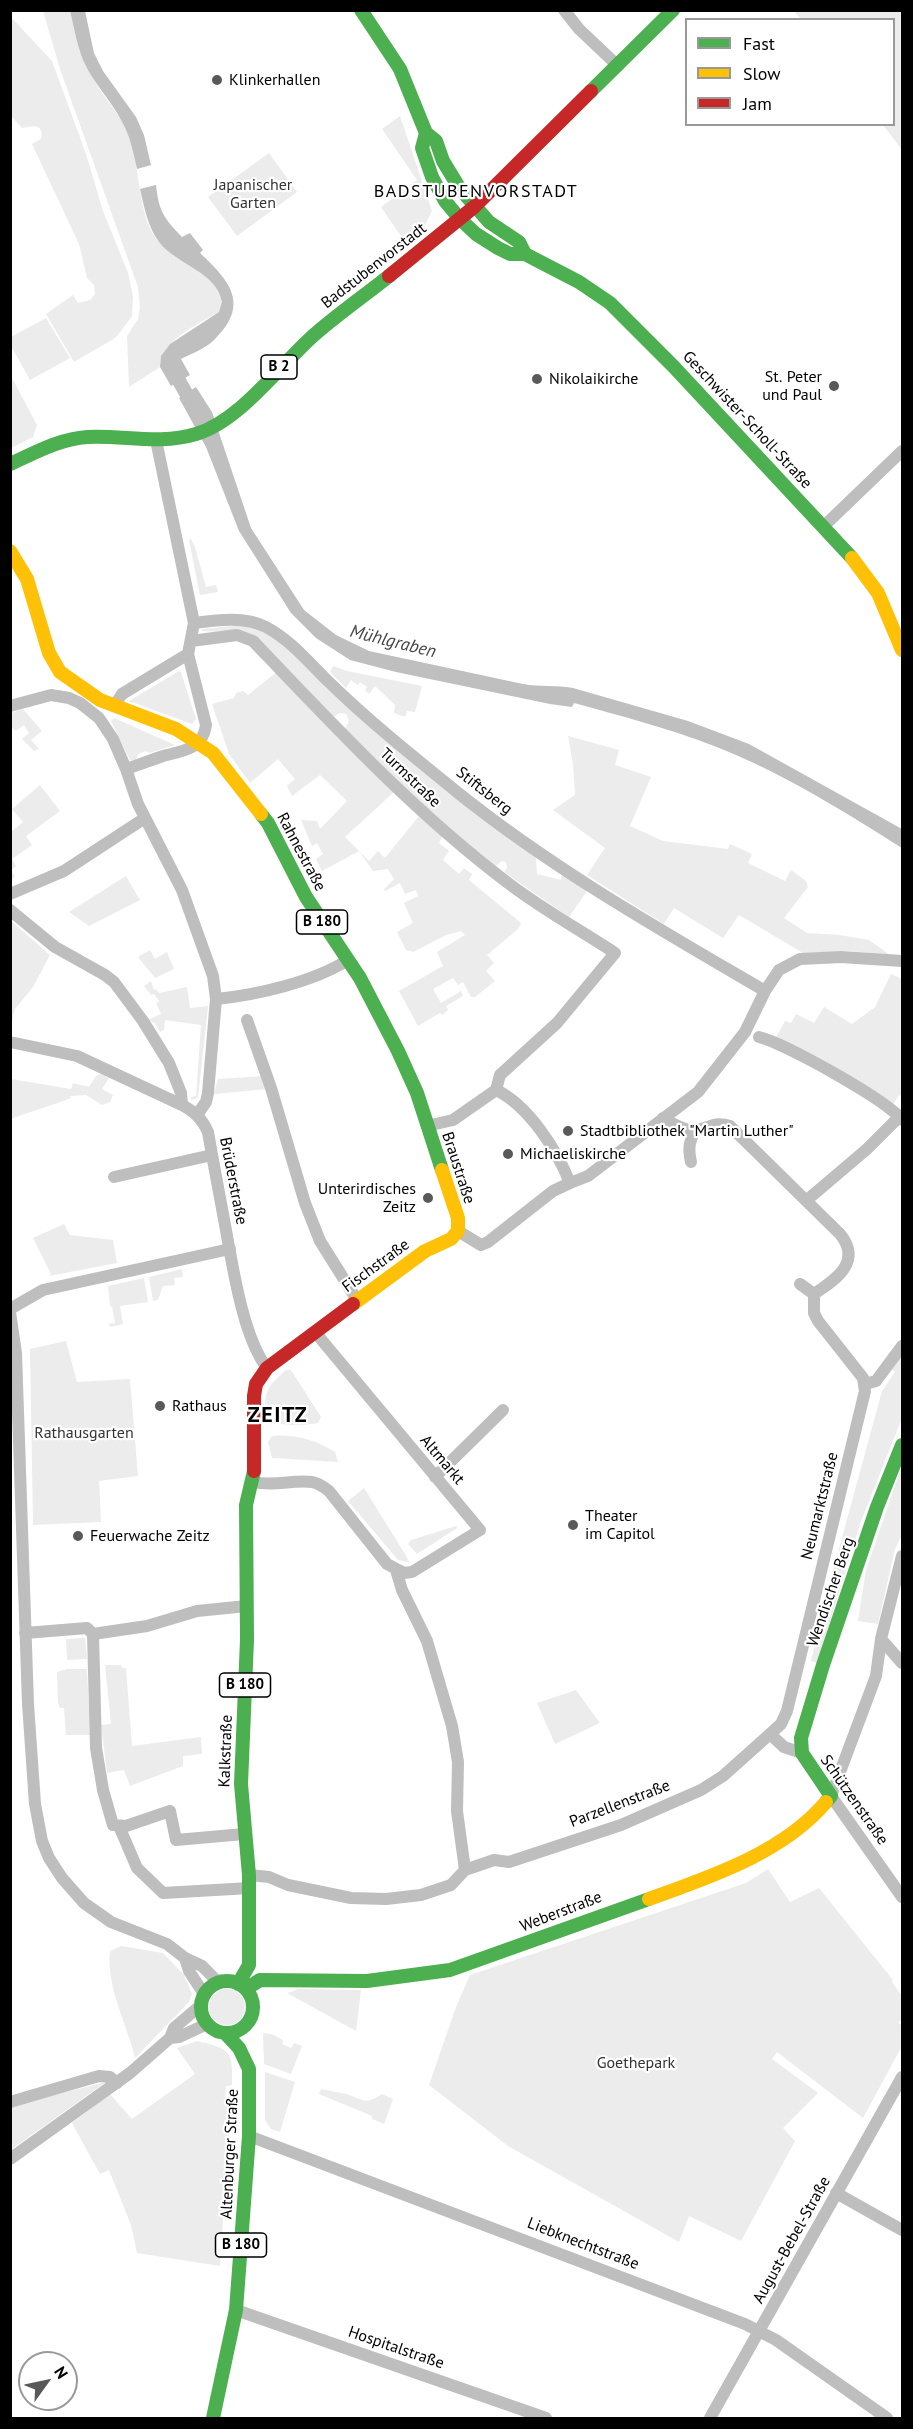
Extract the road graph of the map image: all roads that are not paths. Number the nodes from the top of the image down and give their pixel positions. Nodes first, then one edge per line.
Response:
1 (361, 10) edge
2 (564, 10) edge
3 (673, 10) edge
4 (618, 66) junction
5 (426, 133) junction
6 (474, 207) junction
7 (460, 219) junction
8 (525, 254) junction
9 (156, 440) junction
10 (903, 451) edge
11 (10, 464) edge
12 (824, 526) junction
13 (10, 551) edge
14 (194, 623) junction
15 (191, 641) junction
16 (903, 650) edge
17 (188, 654) junction
18 (52, 660) junction
19 (51, 695) junction
20 (10, 706) edge
21 (114, 706) junction
22 (199, 743) junction
23 (126, 769) junction
24 (145, 818) junction
25 (10, 894) edge
26 (10, 910) edge
27 (348, 960) junction
28 (903, 961) edge
29 (765, 992) junction
30 (216, 999) junction
31 (248, 1020) dead end
32 (759, 1037) dead end
33 (10, 1042) edge
34 (496, 1090) junction
35 (182, 1105) junction
36 (197, 1115) junction
37 (663, 1118) junction
38 (901, 1118) edge
39 (426, 1121) junction
40 (695, 1131) junction
41 (212, 1155) junction
42 (691, 1162) dead end
43 (114, 1177) dead end
44 (570, 1183) junction
45 (807, 1200) junction
46 (458, 1231) junction
47 (230, 1249) junction
48 (800, 1284) dead end
49 (814, 1294) junction
50 (357, 1300) junction
51 (10, 1310) edge
52 (315, 1332) junction
53 (903, 1346) edge
54 (264, 1370) junction
55 (865, 1384) junction
56 (503, 1410) dead end
57 (903, 1445) edge
58 (435, 1477) junction
59 (253, 1482) junction
60 (903, 1556) edge
61 (17, 1563) edge
62 (396, 1570) junction
63 (247, 1606) junction
64 (25, 1633) junction
65 (93, 1634) junction
66 (881, 1639) junction
67 (903, 1664) edge
68 (770, 1734) junction
69 (802, 1753) junction
70 (831, 1796) junction
71 (119, 1826) junction
72 (244, 1834) junction
73 (465, 1870) junction
74 (249, 1882) junction
75 (903, 1897) edge
76 (185, 1958) junction
77 (277, 1981) junction
78 (218, 1983) junction
79 (242, 1986) junction
80 (202, 2000) junction
81 (253, 2004) junction
82 (248, 2022) junction
83 (207, 2024) junction
84 (225, 2033) junction
85 (170, 2038) junction
86 (249, 2069) junction
87 (903, 2077) edge
88 (117, 2083) junction
89 (10, 2102) edge
90 (249, 2136) junction
91 (11, 2157) edge
92 (836, 2193) junction
93 (903, 2230) edge
94 (236, 2310) junction
95 (759, 2331) junction
96 (213, 2418) edge
97 (546, 2418) edge
98 (710, 2418) edge
99 (887, 2418) edge

1 - 5 main road
2 - 4 street
3 - 4 main road, Badstubenvorstadt / B 2
4 - 6 main road, Badstubenvorstadt / B 2
5 - 6 main road, Geschwister-Scholl-Straße
5 - 7 main road, Geschwister-Scholl-Straße
6 - 7 main road, Badstubenvorstadt / B 2
6 - 8 main road, Geschwister-Scholl-Straße
7 - 8 main road, Geschwister-Scholl-Straße
7 - 9 main road, Badstubenvorstadt / B 2
8 - 12 main road, Geschwister-Scholl-Straße
9 - 11 main road, B 2
9 - 14 street
10 - 12 street
12 - 16 main road, Geschwister-Scholl-Straße
13 - 18 main road, B 180
14 - 15 street
14 - 29 street, Stiftsberg
15 - 17 street
15 - 34 street, Turmstraße
17 - 21 street
17 - 22 street
18 - 19 street
18 - 21 main road, B 180
19 - 20 street
19 - 23 street
21 - 22 main road, B 180
22 - 23 street
22 - 27 main road, Rahnestraße / B 180
23 - 24 street
24 - 25 street
24 - 30 street
26 - 35 street
27 - 30 street
27 - 39 main road, Rahnestraße / B 180
28 - 29 street
29 - 37 street
30 - 36 street
31 - 50 street
32 - 38 street
33 - 35 street
34 - 39 street
34 - 44 street
35 - 36 street
36 - 41 street, Brüderstraße
37 - 40 street
37 - 44 street
38 - 45 street
39 - 46 main road, Braustraße / B 180
40 - 42 street
40 - 45 street
41 - 43 street
41 - 47 street, Brüderstraße
44 - 46 street
45 - 49 street
46 - 50 main road, Fischstraße
47 - 51 street
47 - 54 street, Brüderstraße
48 - 49 street
49 - 55 street
50 - 52 main road, Fischstraße
51 - 61 street
52 - 54 main road
52 - 58 street, Altmarkt
53 - 55 street
54 - 59 main road, B 180
55 - 68 street, Neumarktstraße
56 - 58 street
57 - 69 main road, Wendischer Berg
58 - 62 street, Altmarkt
59 - 62 street
59 - 63 main road, Kalkstraße / B 180
60 - 66 street
61 - 64 street
62 - 73 street
63 - 65 street
63 - 72 main road, Kalkstraße / B 180
64 - 65 street
64 - 76 street
65 - 71 street, Parzellenstraße
66 - 67 street
66 - 70 street
68 - 69 street, Schützenstraße
68 - 73 street, Parzellenstraße
69 - 70 main road, Schützenstraße
70 - 75 street, Schützenstraße
70 - 77 main road, Weberstraße
71 - 72 street
71 - 74 street, Parzellenstraße
72 - 74 main road, Kalkstraße / B 180
73 - 74 street, Parzellenstraße
74 - 79 main road, Kalkstraße / B 180
76 - 78 street
76 - 80 street
77 - 79 main road, Weberstraße
77 - 81 main road
78 - 79 main road
78 - 80 main road
79 - 81 main road
80 - 83 main road
80 - 85 street
81 - 82 main road
82 - 84 main road
82 - 86 main road, Altenburger Straße / B 180
83 - 84 main road
83 - 85 street
84 - 86 main road, Altenburger Straße / B 180
85 - 88 street
86 - 90 main road, Altenburger Straße / B 180
87 - 92 street, August-Bebel-Straße
88 - 89 street
88 - 91 street
90 - 94 main road, Altenburger Straße / B 180
90 - 95 street, Liebknechtstraße
92 - 93 street
92 - 95 street, August-Bebel-Straße
94 - 96 main road, Altenburger Straße / B 180
94 - 97 street, Hospitalstraße
95 - 98 street, August-Bebel-Straße
95 - 99 street, Liebknechtstraße

